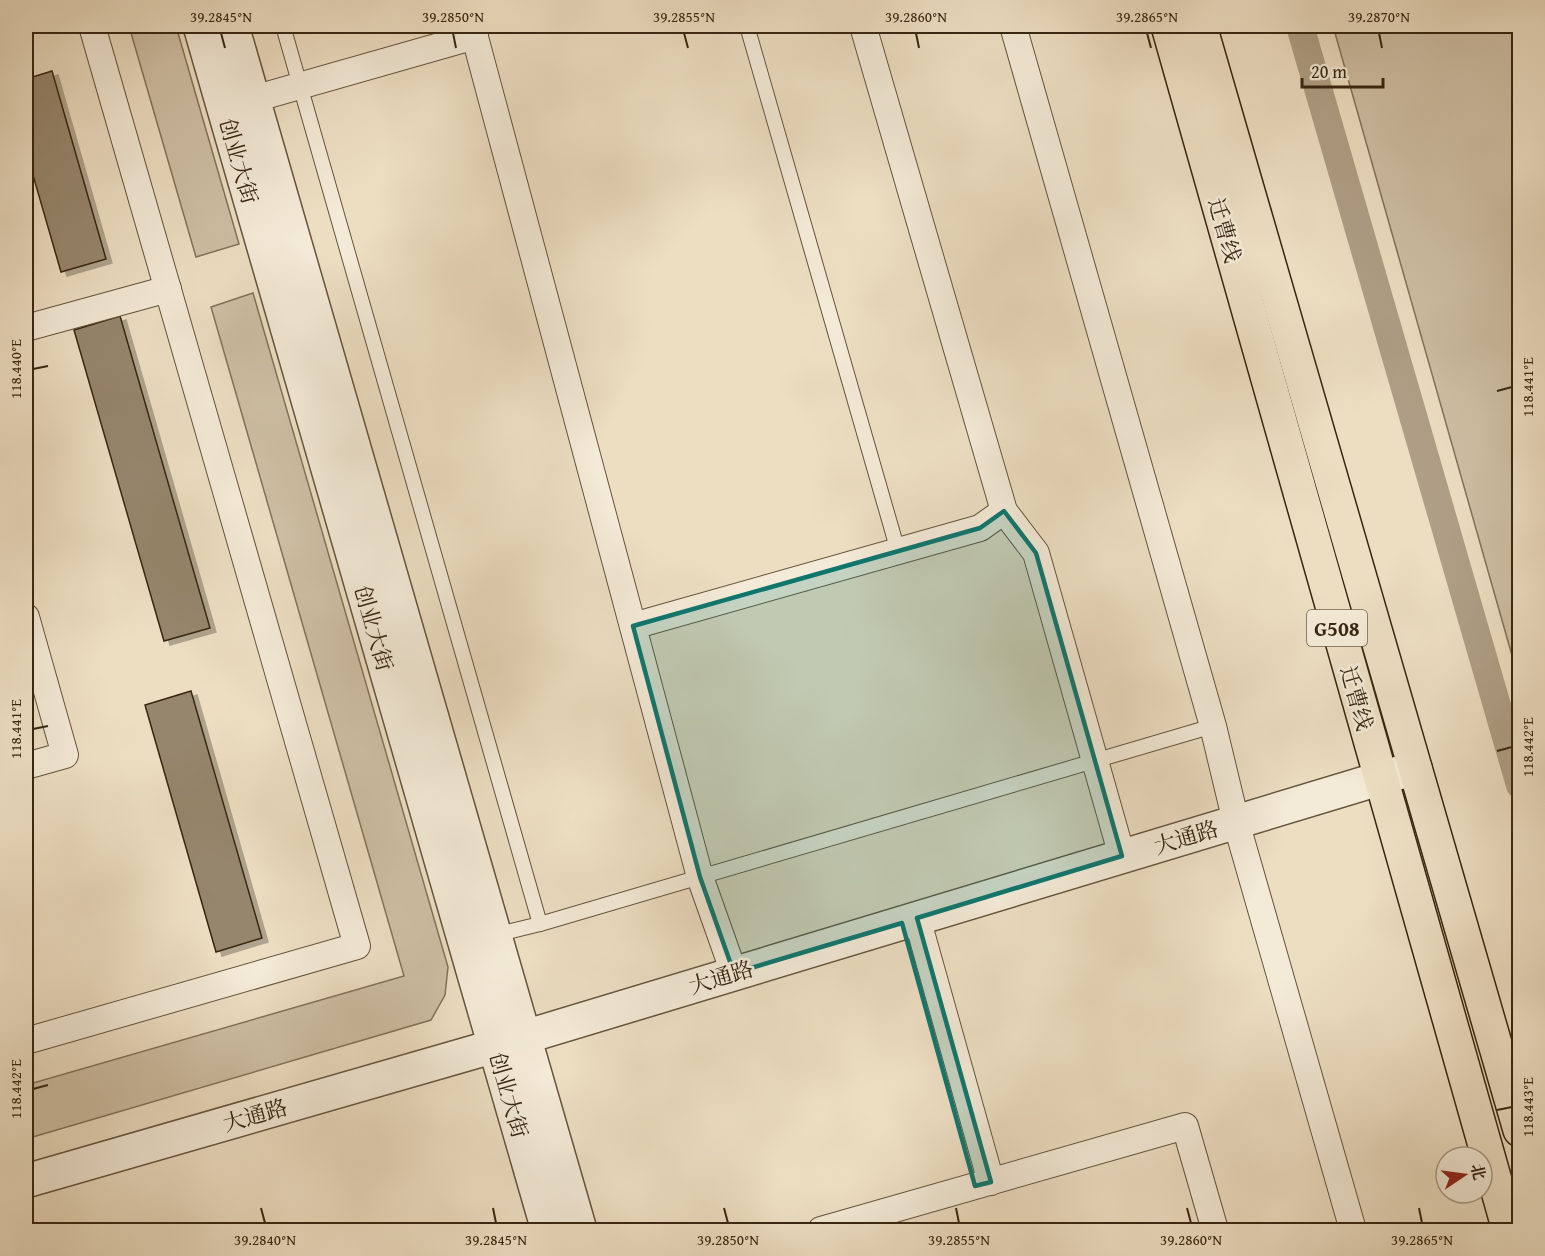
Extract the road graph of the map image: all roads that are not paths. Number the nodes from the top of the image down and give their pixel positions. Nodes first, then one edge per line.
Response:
1 (92, 26) edge
2 (200, 26) edge
3 (232, 26) edge
4 (283, 26) edge
5 (747, 26) edge
6 (863, 26) edge
7 (1013, 26) edge
8 (1168, 26) edge
9 (1200, 26) edge
10 (468, 29) edge
11 (298, 78) junction
12 (237, 96) junction
13 (168, 289) junction
14 (26, 328) edge
15 (1004, 511) junction
16 (898, 551) junction
17 (26, 617) edge
18 (633, 627) junction
19 (1213, 726) junction
20 (1095, 761) junction
21 (26, 766) edge
22 (1415, 768) junction
23 (1379, 779) junction
24 (1236, 822) junction
25 (1122, 856) junction
26 (700, 877) junction
27 (909, 921) junction
28 (540, 924) junction
29 (493, 935) junction
30 (734, 973) junction
31 (26, 1041) edge
32 (510, 1042) junction
33 (1520, 1130) edge
34 (26, 1181) edge
35 (983, 1184) junction
36 (548, 1230) edge
37 (580, 1230) edge
38 (821, 1230) edge
39 (1215, 1230) edge
40 (1353, 1230) edge
41 (1509, 1230) edge

1 - 13 street
2 - 12 street, 创业大街
3 - 12 street, 创业大街
4 - 11 lane
5 - 16 lane
6 - 15 street
7 - 19 street
8 - 23 highway, 迁曹线 / G508
9 - 22 highway, 迁曹线 / G508
10 - 11 street
10 - 18 street
11 - 12 street
11 - 28 lane
12 - 29 street, 创业大街
12 - 32 street, 创业大街
13 - 14 street
13 - 31 street
15 - 16 street
15 - 20 street
16 - 18 street
17 - 21 street
18 - 26 street
19 - 20 lane
19 - 24 street
20 - 25 street
20 - 26 lane
22 - 23 street, 大通路
22 - 33 highway, 迁曹线 / G508
23 - 24 street, 大通路
23 - 41 highway, 迁曹线 / G508
24 - 25 street, 大通路
24 - 40 street
25 - 27 street, 大通路
26 - 28 lane
26 - 30 street
27 - 30 street, 大通路
27 - 35 street
28 - 29 lane
29 - 32 street, 创业大街
30 - 32 street, 大通路
32 - 34 street, 大通路
32 - 36 street, 创业大街
32 - 37 street, 创业大街
35 - 38 street
35 - 39 street

